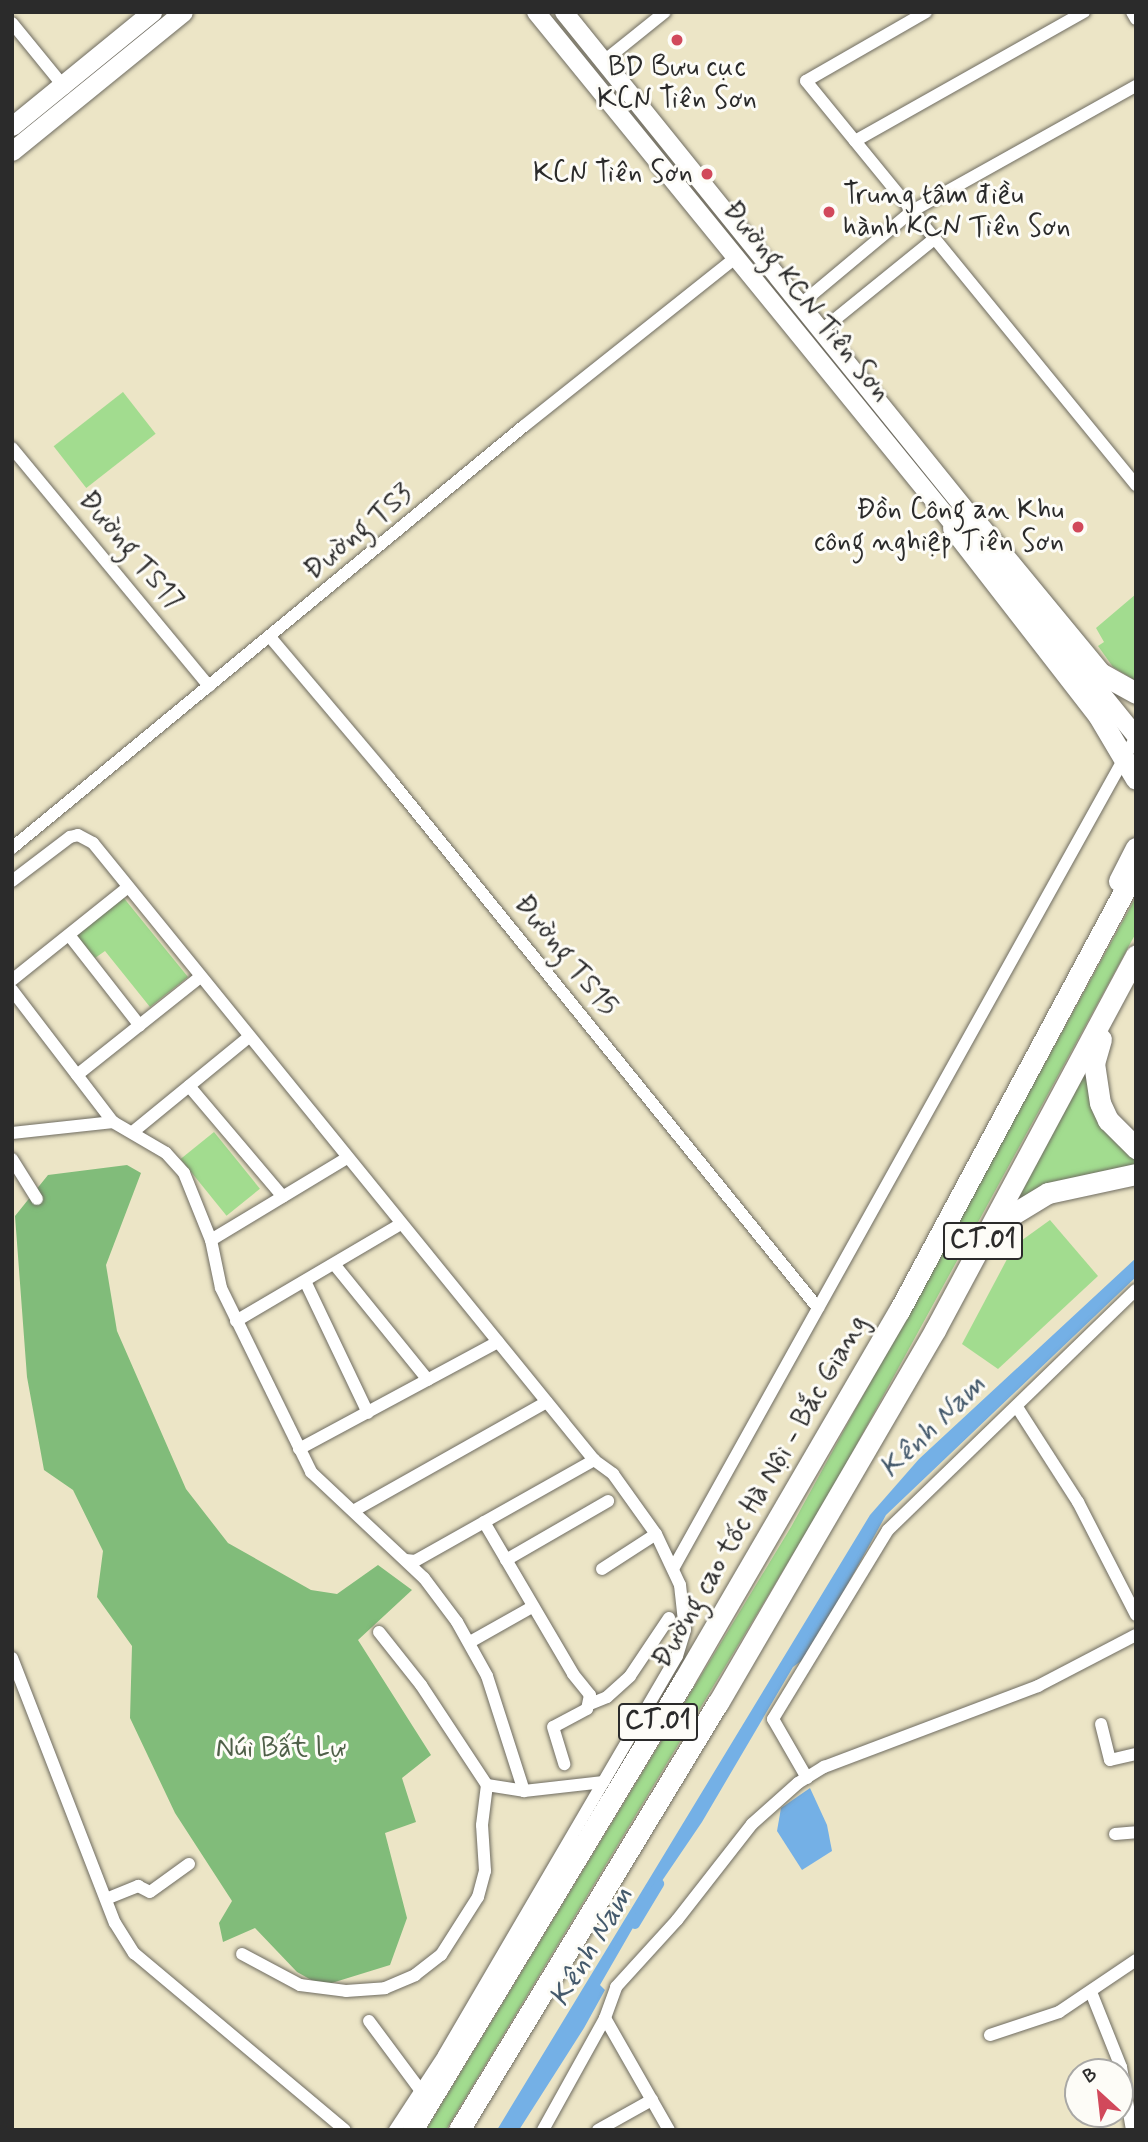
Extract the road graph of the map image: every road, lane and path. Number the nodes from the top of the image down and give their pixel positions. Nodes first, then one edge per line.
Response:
1 (152, 12) edge
2 (183, 12) edge
3 (536, 12) edge
4 (564, 12) edge
5 (665, 12) edge
6 (926, 12) edge
7 (1084, 12) edge
8 (1132, 12) edge
9 (1136, 19) edge
10 (12, 23) edge
11 (604, 61) junction
12 (1136, 86) edge
13 (69, 92) junction
14 (12, 126) edge
15 (855, 141) junction
16 (12, 151) edge
17 (912, 211) junction
18 (934, 239) junction
19 (753, 244) junction
20 (738, 256) junction
21 (802, 303) junction
22 (823, 330) junction
23 (12, 447) edge
24 (1136, 485) edge
25 (969, 514) junction
26 (953, 528) junction
27 (990, 557) junction
28 (270, 638) junction
29 (209, 686) junction
30 (1136, 693) edge
31 (1132, 743) edge
32 (1136, 779) edge
33 (12, 848) edge
34 (1136, 848) edge
35 (1136, 869) edge
36 (12, 881) edge
37 (127, 888) junction
38 (69, 935) junction
39 (1136, 955) edge
40 (1136, 973) edge
41 (200, 977) junction
42 (12, 980) edge
43 (12, 990) edge
44 (140, 1026) junction
45 (249, 1037) junction
46 (77, 1075) junction
47 (189, 1086) junction
48 (113, 1122) junction
49 (15, 1129) edge
50 (134, 1131) junction
51 (1136, 1148) edge
52 (347, 1158) junction
53 (12, 1159) edge
54 (1136, 1174) edge
55 (283, 1197) junction
56 (37, 1199) dead end
57 (401, 1224) junction
58 (211, 1240) junction
59 (334, 1264) junction
60 (304, 1282) junction
61 (1136, 1290) edge
62 (818, 1308) junction
63 (899, 1311) junction
64 (236, 1321) junction
65 (498, 1342) junction
66 (428, 1380) junction
67 (547, 1402) junction
68 (1017, 1407) junction
69 (368, 1413) junction
70 (299, 1450) junction
71 (594, 1460) junction
72 (608, 1501) dead end
73 (355, 1510) junction
74 (484, 1522) junction
75 (823, 1523) junction
76 (656, 1534) junction
77 (406, 1560) junction
78 (506, 1560) junction
79 (674, 1567) junction
80 (602, 1569) dead end
81 (532, 1607) junction
82 (1136, 1615) edge
83 (669, 1618) dead end
84 (379, 1632) dead end
85 (1136, 1635) edge
86 (470, 1642) junction
87 (12, 1658) edge
88 (590, 1704) junction
89 (1101, 1724) dead end
90 (1136, 1754) edge
91 (564, 1764) dead end
92 (807, 1778) junction
93 (603, 1783) junction
94 (487, 1785) junction
95 (524, 1791) junction
96 (1136, 1832) edge
97 (1115, 1834) dead end
98 (188, 1864) dead end
99 (106, 1899) junction
100 (242, 1954) dead end
101 (1136, 1960) edge
102 (1091, 1992) junction
103 (605, 2018) junction
104 (369, 2021) dead end
105 (990, 2035) dead end
106 (1120, 2058) edge
107 (421, 2091) junction
108 (652, 2100) junction
109 (599, 2129) edge
110 (345, 2130) edge
111 (395, 2130) edge
112 (412, 2130) edge
113 (459, 2130) edge
114 (542, 2130) edge
115 (669, 2130) edge

1 - 13 main road
2 - 13 main road
3 - 20 main road, Đường KCN Tiên Sơn
4 - 11 main road, Đường KCN Tiên Sơn
5 - 11 street
6 - 15 street
7 - 15 street
8 - 9 street
10 - 13 street
11 - 19 main road, Đường KCN Tiên Sơn
12 - 17 street
13 - 14 main road
13 - 16 main road
15 - 17 street
17 - 18 street
17 - 21 street
18 - 22 street
18 - 24 street
19 - 20 main road
19 - 21 main road, Đường KCN Tiên Sơn
20 - 26 main road, Đường KCN Tiên Sơn
20 - 28 street, Đường TS3
21 - 22 main road, Đường KCN Tiên Sơn
22 - 25 main road, Đường KCN Tiên Sơn
23 - 29 street, Đường TS17
25 - 27 main road, Đường KCN Tiên Sơn
25 - 30 highway
26 - 27 main road, Đường KCN Tiên Sơn
26 - 31 highway
27 - 31 main road
28 - 29 street, Đường TS3
28 - 62 street, Đường TS15
29 - 33 street, Đường TS3
31 - 32 highway
31 - 62 street
34 - 63 highway
35 - 63 highway, Đường cao tốc Hà Nội - Bắc Giang / CT.01
36 - 37 street
37 - 38 street
37 - 41 street
38 - 42 street
38 - 44 street
39 - 75 highway, CT.01
40 - 51 highway
41 - 44 street
41 - 45 street
43 - 46 street
44 - 46 street
45 - 47 street
45 - 52 street
46 - 48 street
47 - 50 street
47 - 55 street
48 - 49 street
48 - 50 street
50 - 58 street
52 - 55 street
52 - 57 street
53 - 56 street
54 - 75 highway
55 - 58 street
57 - 59 street
57 - 65 street
58 - 64 street
59 - 60 street
59 - 66 street
60 - 64 street
60 - 69 street
61 - 68 street
62 - 79 street
63 - 112 highway, Đường cao tốc Hà Nội - Bắc Giang / CT.01
64 - 70 street
65 - 66 street
65 - 67 street
66 - 69 street
67 - 71 street
67 - 73 street
68 - 82 street
68 - 92 street
69 - 70 street
70 - 73 street
71 - 74 street
71 - 76 street
72 - 78 street
73 - 77 street
74 - 77 street
74 - 78 street
75 - 113 highway, CT.01
76 - 79 street
76 - 80 street
77 - 86 street
78 - 81 street
79 - 93 street
81 - 86 street
81 - 88 street
83 - 88 street
84 - 94 street
85 - 92 street
86 - 95 street
87 - 99 street
88 - 91 street
89 - 90 street
92 - 103 street
93 - 95 street
93 - 107 street
94 - 95 street
94 - 100 street
96 - 97 street
98 - 99 street
99 - 110 street
101 - 102 street
102 - 105 street
102 - 106 street
103 - 108 street
103 - 114 street
104 - 107 street
107 - 111 street
108 - 109 street
108 - 115 street

